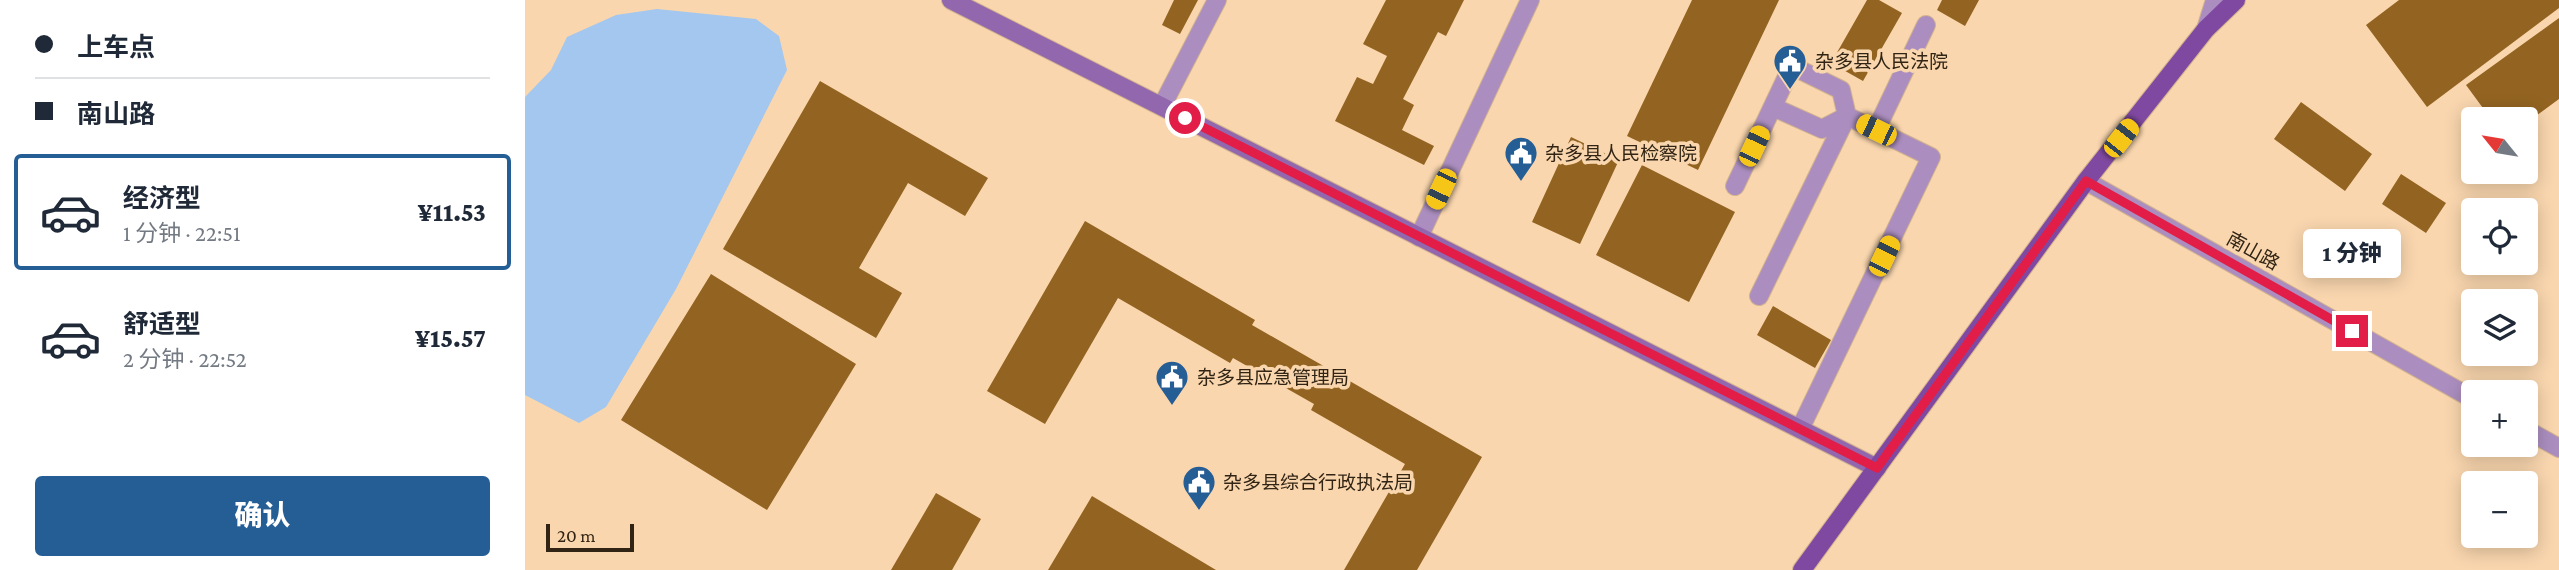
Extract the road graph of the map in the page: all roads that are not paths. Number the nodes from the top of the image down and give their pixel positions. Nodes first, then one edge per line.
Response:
1 (951, 0) edge
2 (1217, 0) edge
3 (1530, 0) edge
4 (2215, 0) edge
5 (2236, 0) edge
6 (1926, 25) dead end
7 (2206, 29) junction
8 (1162, 106) junction
9 (1773, 107) junction
10 (1847, 116) junction
11 (1876, 130) junction
12 (2086, 181) junction
13 (1735, 187) dead end
14 (1419, 237) junction
15 (1759, 296) dead end
16 (2461, 392) edge
17 (1800, 429) junction
18 (2538, 436) edge
19 (2559, 448) edge
20 (1877, 468) junction
21 (1802, 570) edge

1 - 8 main road
2 - 8 street
3 - 14 street
4 - 7 street
5 - 7 main road
6 - 11 street
7 - 12 main road
8 - 14 main road
9 - 10 street
9 - 10 street
9 - 13 street
10 - 11 street
10 - 15 street
11 - 17 street
12 - 16 street, 南山路
12 - 20 main road
14 - 17 main road
17 - 20 main road
18 - 19 street
20 - 21 main road

